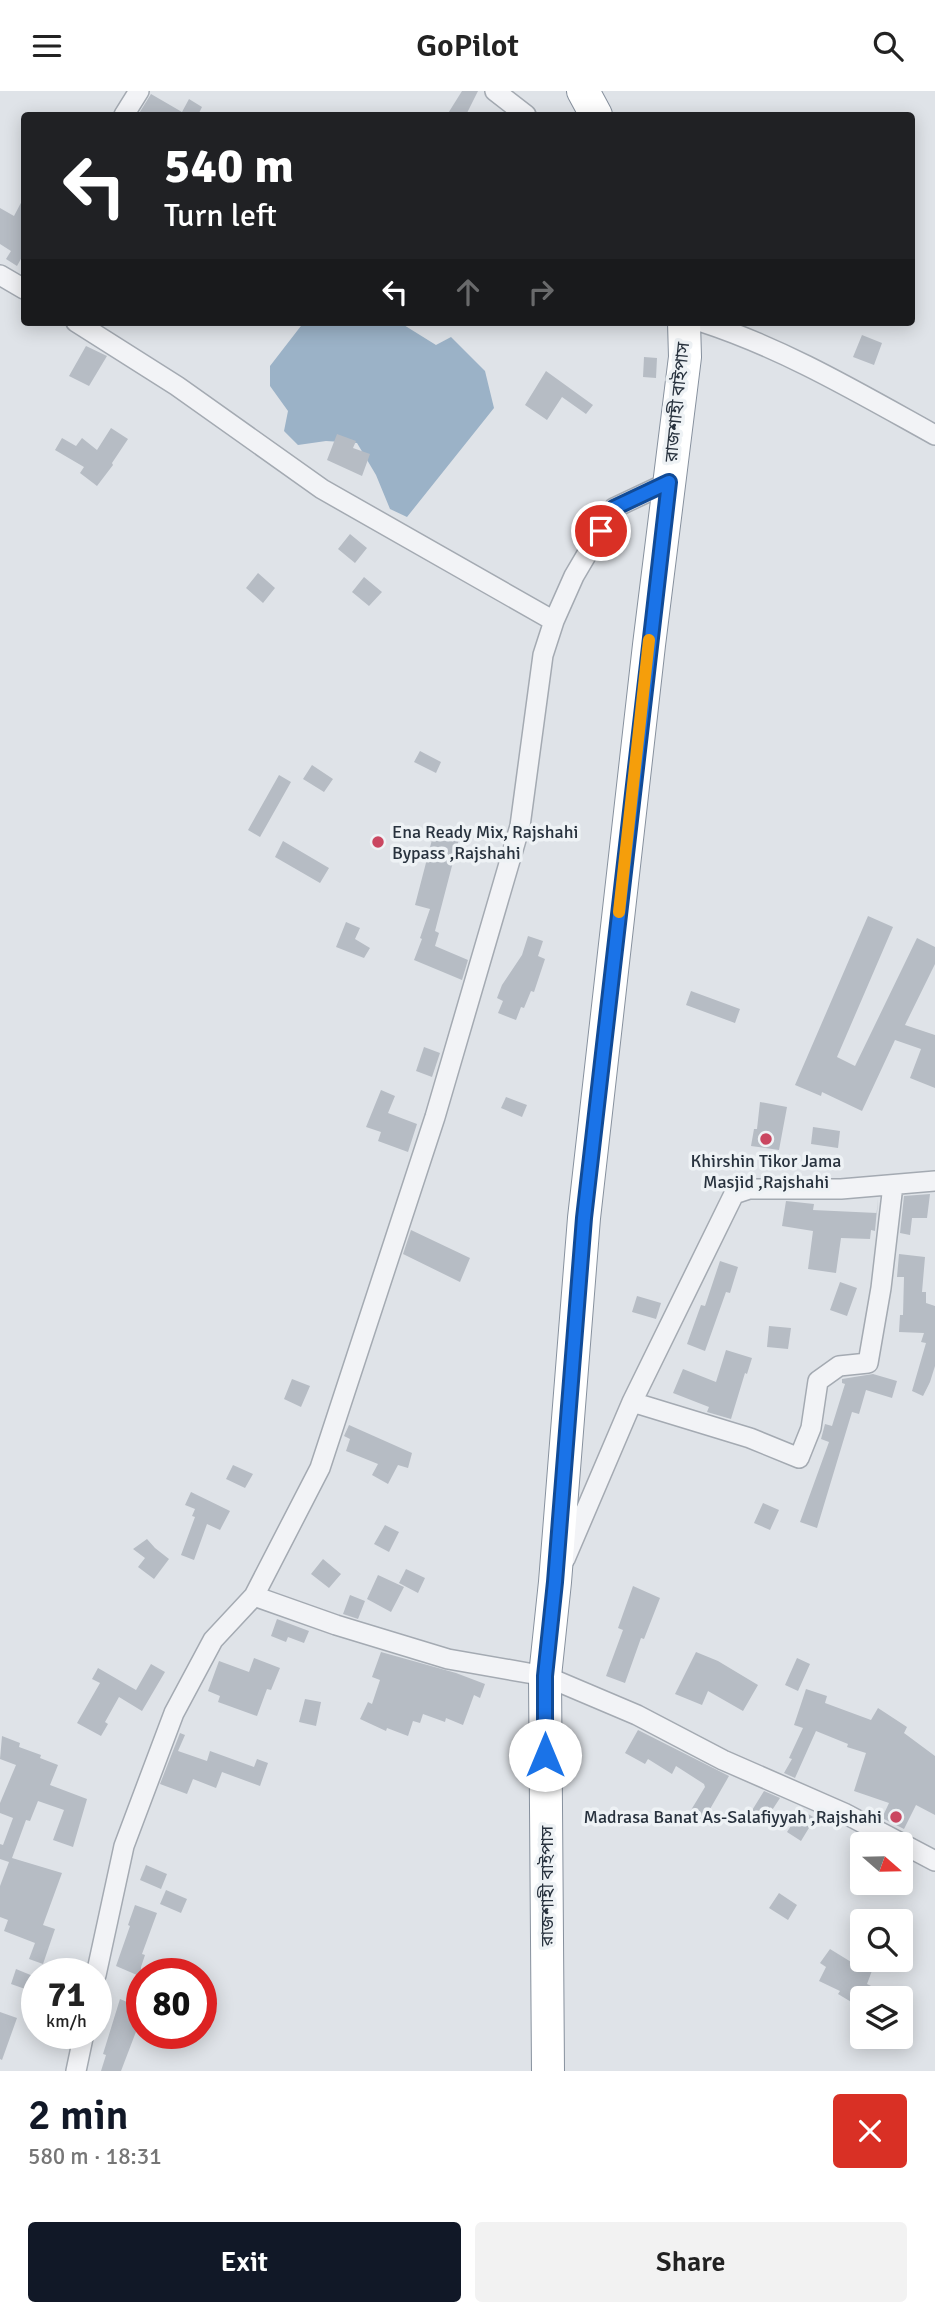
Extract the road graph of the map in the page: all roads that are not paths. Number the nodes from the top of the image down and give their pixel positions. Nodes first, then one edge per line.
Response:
1 (139, 91) edge
2 (495, 91) edge
3 (583, 91) edge
4 (126, 112) edge
5 (522, 112) edge
6 (594, 112) edge
7 (0, 275) edge
8 (21, 283) edge
9 (82, 326) edge
10 (684, 326) edge
11 (714, 326) edge
12 (935, 435) edge
13 (669, 482) junction
14 (554, 621) junction
15 (935, 1181) edge
16 (892, 1185) junction
17 (632, 1402) junction
18 (555, 1582) junction
19 (254, 1596) junction
20 (545, 1676) junction
21 (935, 1861) edge
22 (100, 1958) edge
23 (81, 2049) edge
24 (76, 2071) edge
25 (548, 2071) edge

1 - 4 street
2 - 5 street
3 - 6 highway
7 - 8 street
9 - 14 street
10 - 13 highway, রাজশাহী বাইপাস
11 - 12 street
13 - 14 street
13 - 18 highway, রাজশাহী বাইপাস
14 - 19 street
15 - 16 street
16 - 17 street
16 - 17 street
17 - 18 street
18 - 20 highway, রাজশাহী বাইপাস
19 - 20 street
19 - 22 street
20 - 21 street
20 - 25 highway, রাজশাহী বাইপাস
23 - 24 street

